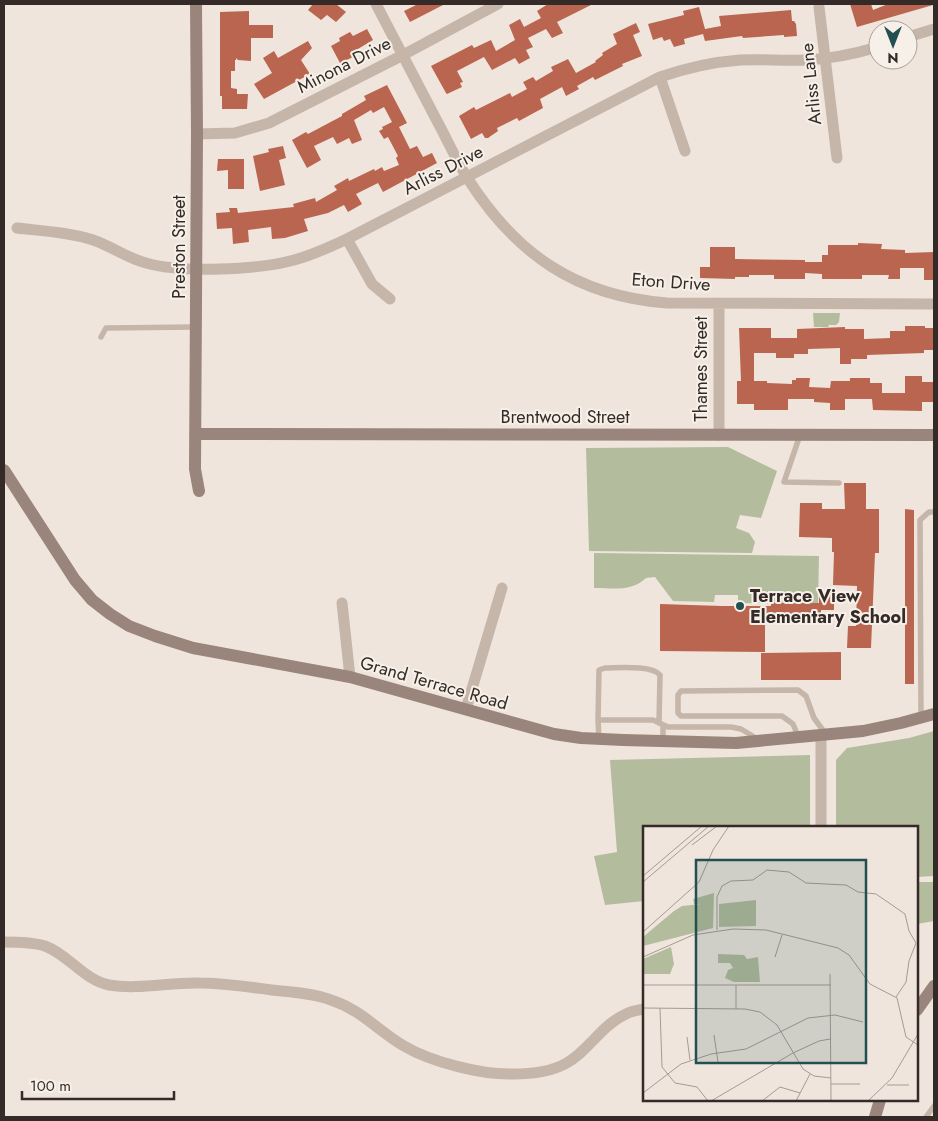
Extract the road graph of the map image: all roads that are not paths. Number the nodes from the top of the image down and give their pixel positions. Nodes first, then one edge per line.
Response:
1 (196, 4) edge
2 (376, 4) edge
3 (498, 4) edge
4 (819, 7) dead end
5 (934, 29) edge
6 (918, 35) edge
7 (868, 51) edge
8 (403, 55) junction
9 (826, 58) junction
10 (660, 77) junction
11 (197, 134) junction
12 (686, 151) dead end
13 (837, 158) dead end
14 (467, 178) junction
15 (17, 228) dead end
16 (347, 239) junction
17 (196, 268) junction
18 (390, 299) dead end
19 (719, 303) junction
20 (934, 304) edge
21 (196, 327) junction
22 (101, 337) dead end
23 (195, 434) junction
24 (719, 435) junction
25 (800, 435) junction
26 (934, 435) edge
27 (4, 470) edge
28 (839, 483) dead end
29 (200, 491) dead end
30 (934, 512) edge
31 (502, 588) dead end
32 (342, 603) dead end
33 (350, 677) junction
34 (466, 709) junction
35 (934, 714) edge
36 (921, 718) junction
37 (598, 720) junction
38 (661, 724) junction
39 (823, 735) junction
40 (798, 737) junction
41 (599, 739) junction
42 (760, 741) junction
43 (663, 742) junction
44 (821, 826) edge
45 (4, 942) edge
46 (934, 986) edge
47 (643, 1009) edge
48 (918, 1009) edge
49 (880, 1101) edge
50 (934, 1106) edge
51 (874, 1117) edge
52 (926, 1117) edge

1 - 11 street, Preston Street
2 - 8 street, Eton Drive
3 - 8 street, Minona Drive
4 - 9 street, Arliss Lane
5 - 6 street
7 - 9 street, Arliss Drive
8 - 11 street, Minona Drive
8 - 14 street, Eton Drive
9 - 10 street, Arliss Drive
9 - 13 street, Arliss Lane
10 - 12 street
10 - 14 street, Arliss Drive
11 - 17 street, Preston Street
14 - 16 street, Arliss Drive
14 - 19 street, Eton Drive
15 - 17 street, Arliss Drive
16 - 17 street, Arliss Drive
16 - 18 street
17 - 21 street, Preston Street
19 - 20 street, Eton Drive
19 - 24 street, Thames Street
21 - 22 lane
21 - 23 street, Preston Street
23 - 24 street, Brentwood Street
23 - 29 street, Preston Street
24 - 25 street, Brentwood Street
25 - 26 street, Brentwood Street
25 - 28 lane
27 - 33 street, Grand Terrace Road
30 - 36 lane
31 - 34 street
32 - 33 street
33 - 34 street, Grand Terrace Road
34 - 41 street, Grand Terrace Road
35 - 36 street, Grand Terrace Road
36 - 39 street, Grand Terrace Road
37 - 38 lane
37 - 38 lane
37 - 41 lane
38 - 42 lane
38 - 43 lane
39 - 40 street, Grand Terrace Road
39 - 40 lane
39 - 44 street
40 - 42 street, Grand Terrace Road
41 - 43 street, Grand Terrace Road
42 - 43 street, Grand Terrace Road
45 - 47 street
46 - 48 street
49 - 51 street
50 - 52 lane

